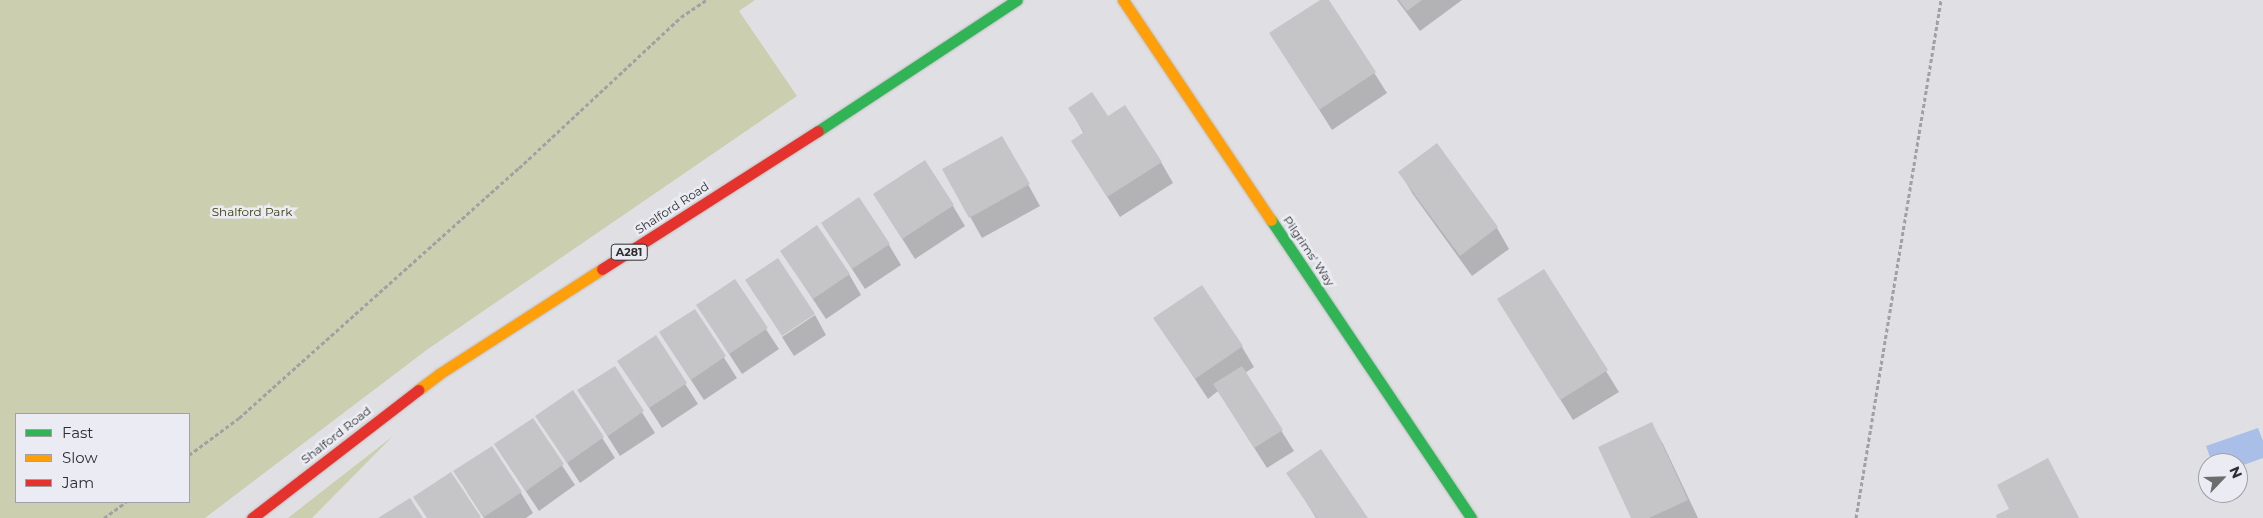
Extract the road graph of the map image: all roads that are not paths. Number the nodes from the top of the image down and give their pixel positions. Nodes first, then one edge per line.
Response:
1 (1017, 0) edge
2 (1123, 0) edge
3 (252, 518) edge
4 (1471, 518) edge

1 - 3 main road, Shalford Road / A281
2 - 4 main road, Pilgrims' Way

